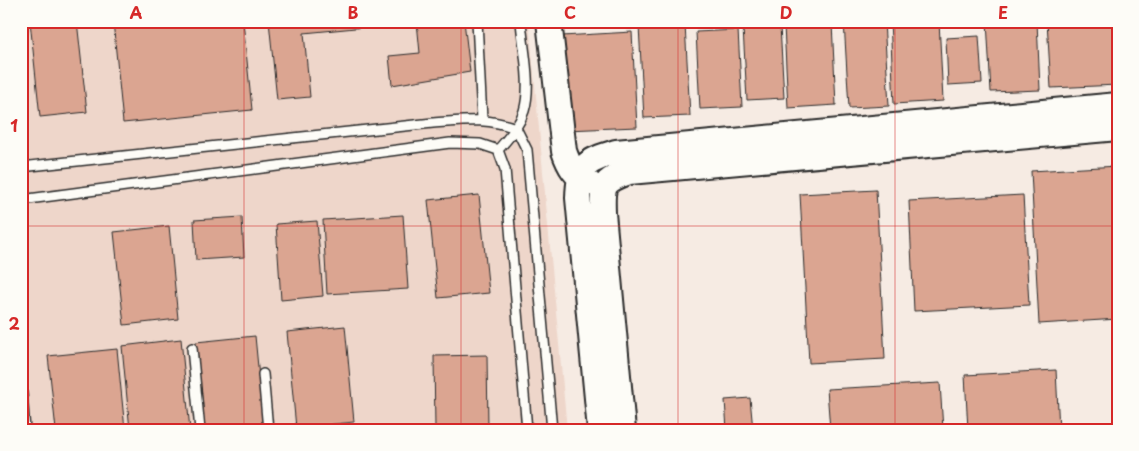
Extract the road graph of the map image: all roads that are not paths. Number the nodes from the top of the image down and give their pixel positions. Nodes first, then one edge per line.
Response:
1 (477, 21) edge
2 (521, 21) edge
3 (549, 21) edge
4 (1118, 105) edge
5 (482, 120) junction
6 (516, 128) junction
7 (1118, 128) edge
8 (891, 137) junction
9 (498, 150) junction
10 (21, 167) edge
11 (578, 178) junction
12 (602, 189) junction
13 (21, 200) edge
14 (192, 348) dead end
15 (263, 374) dead end
16 (21, 380) edge
17 (25, 430) edge
18 (200, 430) edge
19 (268, 430) edge
20 (527, 430) edge
21 (552, 430) edge
22 (600, 430) edge
23 (623, 430) edge

1 - 5 lane
2 - 6 lane
3 - 11 street
4 - 8 street
5 - 6 lane
5 - 10 lane
6 - 9 lane
6 - 21 lane
7 - 8 street
8 - 11 street
8 - 12 street
9 - 13 lane
9 - 20 lane
11 - 12 street
11 - 22 street
12 - 23 street
14 - 18 lane
15 - 19 lane
16 - 17 lane

